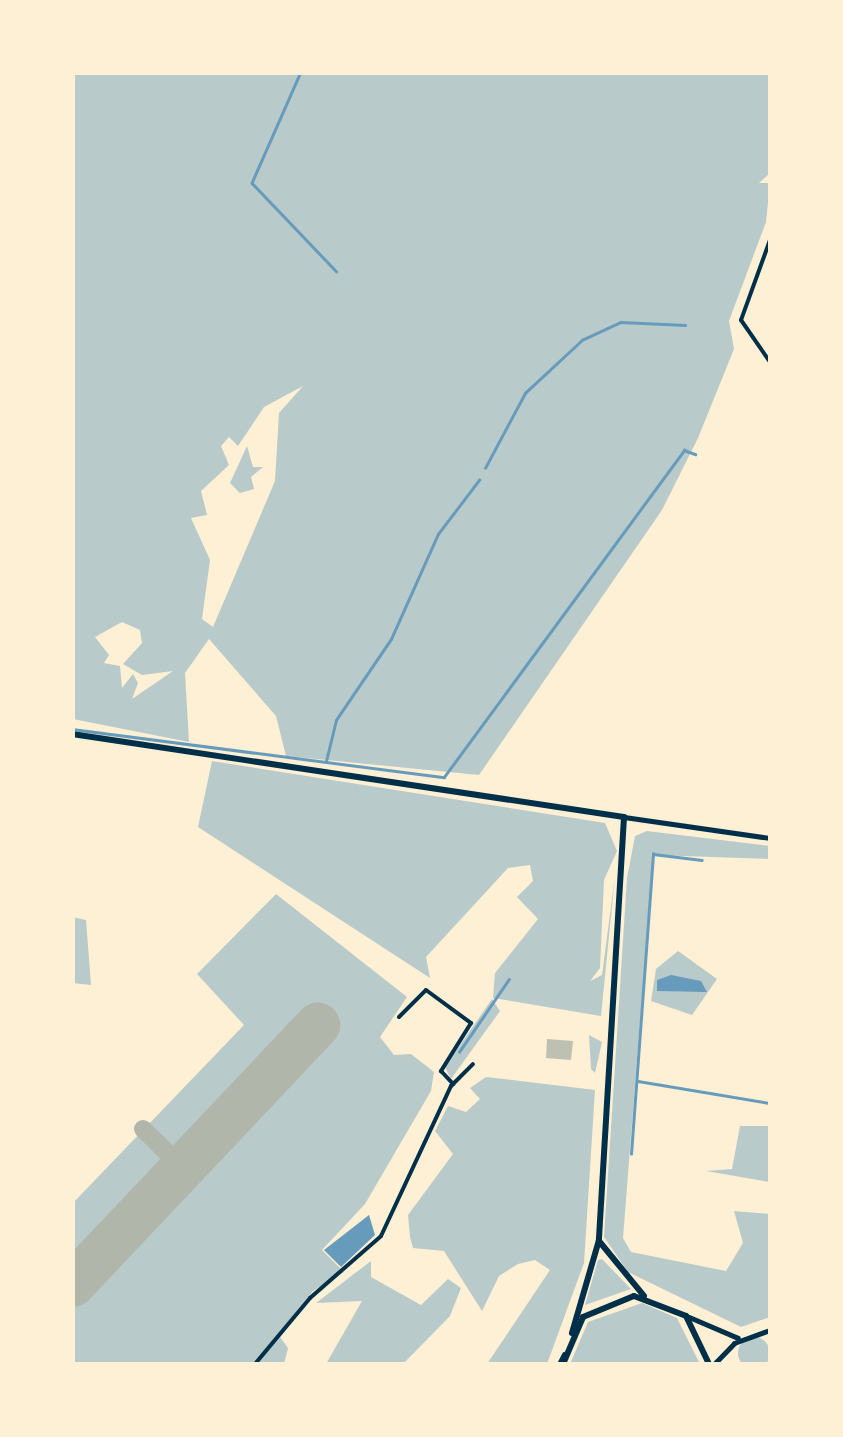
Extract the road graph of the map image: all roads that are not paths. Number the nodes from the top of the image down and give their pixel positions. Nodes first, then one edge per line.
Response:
1 (770, 240) edge
2 (768, 252) edge
3 (770, 362) edge
4 (72, 734) edge
5 (624, 817) junction
6 (770, 838) edge
7 (399, 1017) dead end
8 (473, 1064) dead end
9 (454, 1084) junction
10 (598, 1240) junction
11 (644, 1296) junction
12 (686, 1316) junction
13 (770, 1330) edge
14 (572, 1332) junction
15 (741, 1339) junction
16 (255, 1364) edge
17 (561, 1364) edge
18 (711, 1364) edge

1 - 2 street
2 - 3 street
4 - 5 highway
5 - 6 main road
5 - 10 highway
7 - 9 street
8 - 9 street
9 - 16 street
10 - 11 highway
10 - 14 highway
11 - 12 highway
11 - 14 highway
12 - 15 main road
12 - 18 highway
13 - 15 main road
14 - 17 highway
15 - 18 main road

